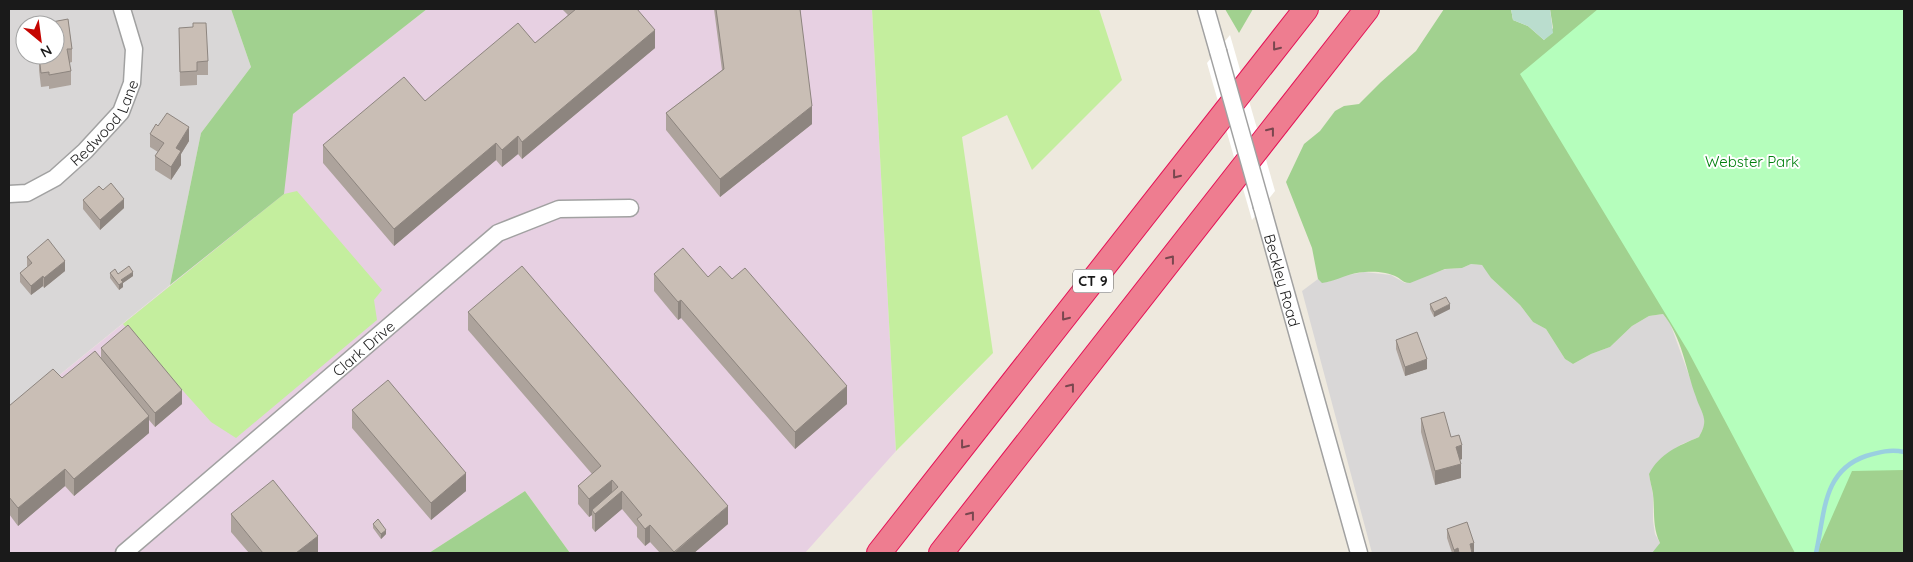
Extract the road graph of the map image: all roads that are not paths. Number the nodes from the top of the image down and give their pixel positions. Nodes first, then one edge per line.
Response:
1 (122, 9) edge
2 (1206, 9) edge
3 (1306, 9) edge
4 (1367, 9) edge
5 (9, 194) edge
6 (630, 208) dead end
7 (124, 553) edge
8 (879, 553) edge
9 (940, 553) edge
10 (1360, 553) edge

1 - 5 street, Redwood Lane
2 - 10 street, Beckley Road, bridge
3 -> 8 highway, CT 9
9 -> 4 highway
6 - 7 street, Clark Drive

